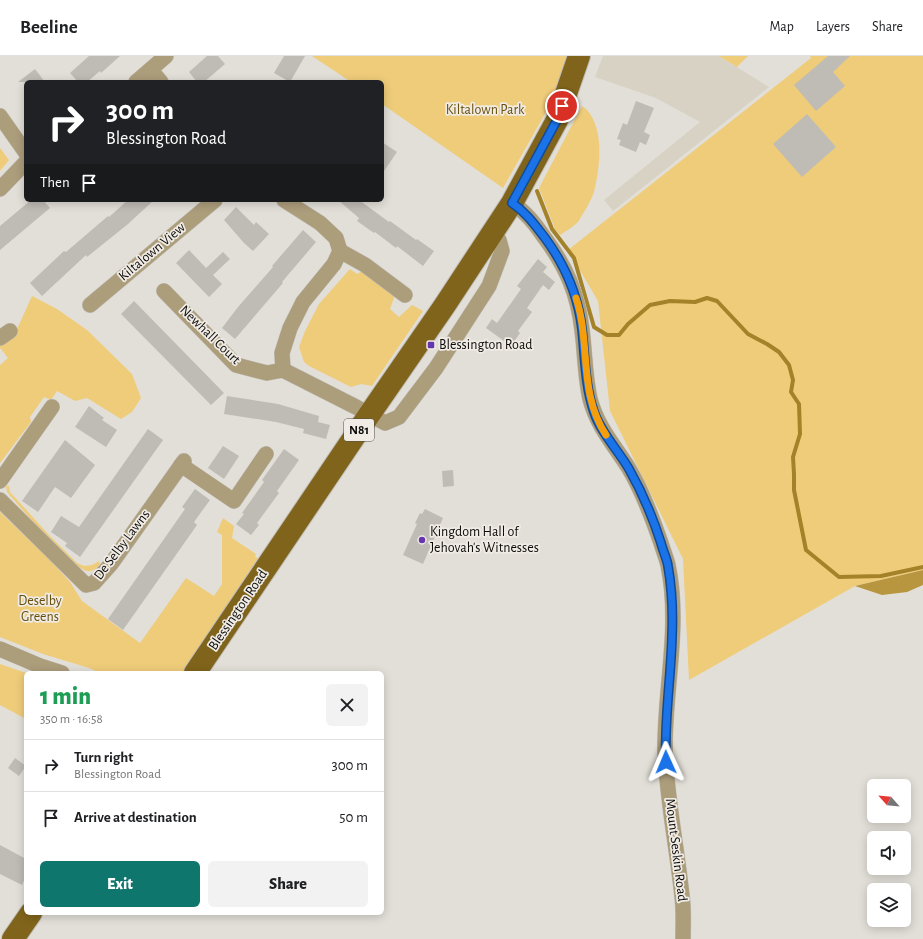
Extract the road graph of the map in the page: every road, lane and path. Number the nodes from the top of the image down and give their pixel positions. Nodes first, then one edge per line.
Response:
1 (166, 56) edge
2 (580, 56) edge
3 (151, 70) junction
4 (138, 80) edge
5 (159, 80) edge
6 (0, 116) edge
7 (24, 150) edge
8 (24, 164) edge
9 (0, 189) edge
10 (213, 202) edge
11 (287, 202) edge
12 (512, 203) junction
13 (340, 251) junction
14 (164, 291) dead end
15 (406, 295) dead end
16 (90, 305) dead end
17 (283, 370) junction
18 (52, 407) dead end
19 (369, 415) junction
20 (266, 454) dead end
21 (0, 480) edge
22 (0, 500) edge
23 (0, 649) edge
24 (56, 671) edge
25 (196, 671) edge
26 (30, 915) edge
27 (13, 939) edge
28 (683, 939) edge

1 - 3 street
2 - 12 main road, Blessington Road / N81
3 - 4 street
3 - 5 street
6 - 7 street
8 - 9 street
10 - 16 street, Kiltalown View
11 - 13 street
12 - 19 main road, Blessington Road / N81
12 - 28 street, Mount Seskin Road
13 - 15 street
13 - 17 street
14 - 17 street, Newhall Court
17 - 19 street
18 - 21 street
19 - 25 main road, Blessington Road / N81
20 - 22 street, De Selby Lawns
23 - 24 street
26 - 27 main road

